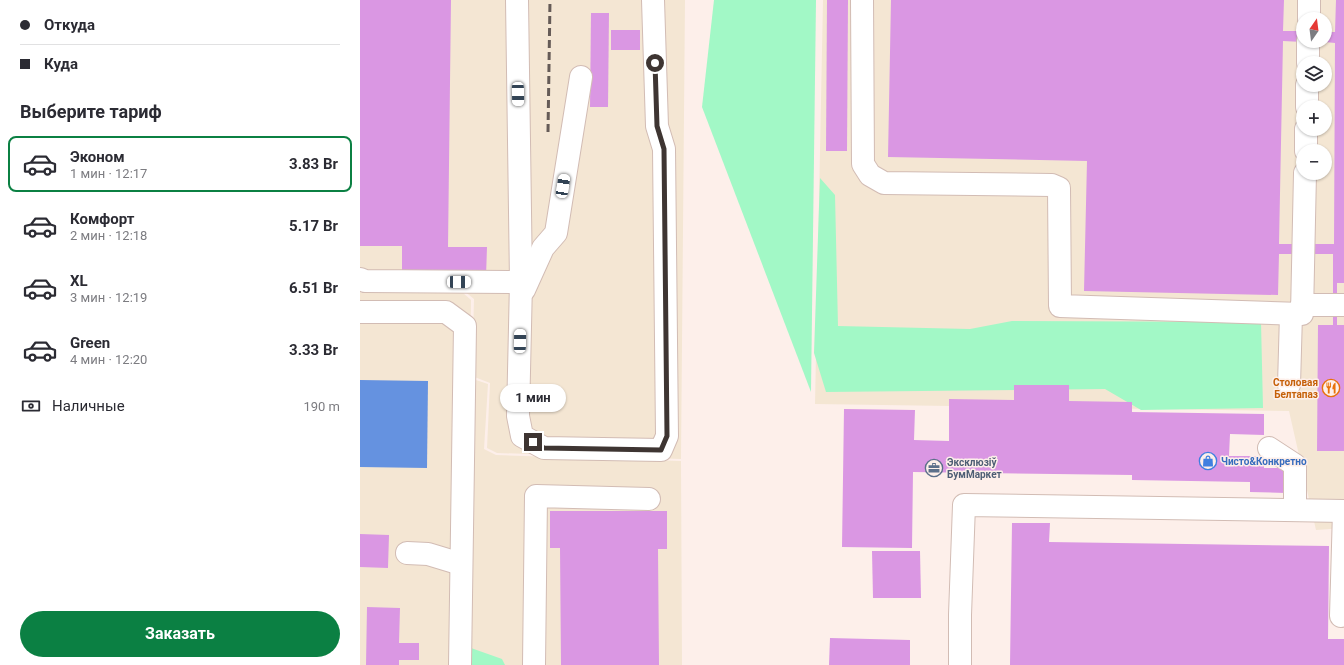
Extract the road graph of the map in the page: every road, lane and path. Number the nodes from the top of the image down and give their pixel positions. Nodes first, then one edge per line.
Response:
1 (517, 0) edge
2 (653, 0) edge
3 (862, 0) edge
4 (1309, 0) edge
5 (1309, 12) edge
6 (581, 77) dead end
7 (1305, 180) edge
8 (360, 279) edge
9 (521, 289) junction
10 (1344, 305) edge
11 (1297, 309) junction
12 (360, 312) edge
13 (1289, 385) dead end
14 (1269, 448) dead end
15 (649, 499) dead end
16 (1295, 510) junction
17 (1344, 511) edge
18 (407, 553) dead end
19 (461, 564) junction
20 (1341, 616) dead end
21 (460, 665) edge
22 (534, 665) edge
23 (960, 665) edge

1 - 9 lane
2 - 9 lane
3 - 11 lane
4 - 5 lane
6 - 9 lane
7 - 11 lane
8 - 9 lane
10 - 11 lane
11 - 13 lane
12 - 19 lane
14 - 16 lane
15 - 22 lane
16 - 17 lane
16 - 23 lane
17 - 20 lane
18 - 19 lane
19 - 21 lane

